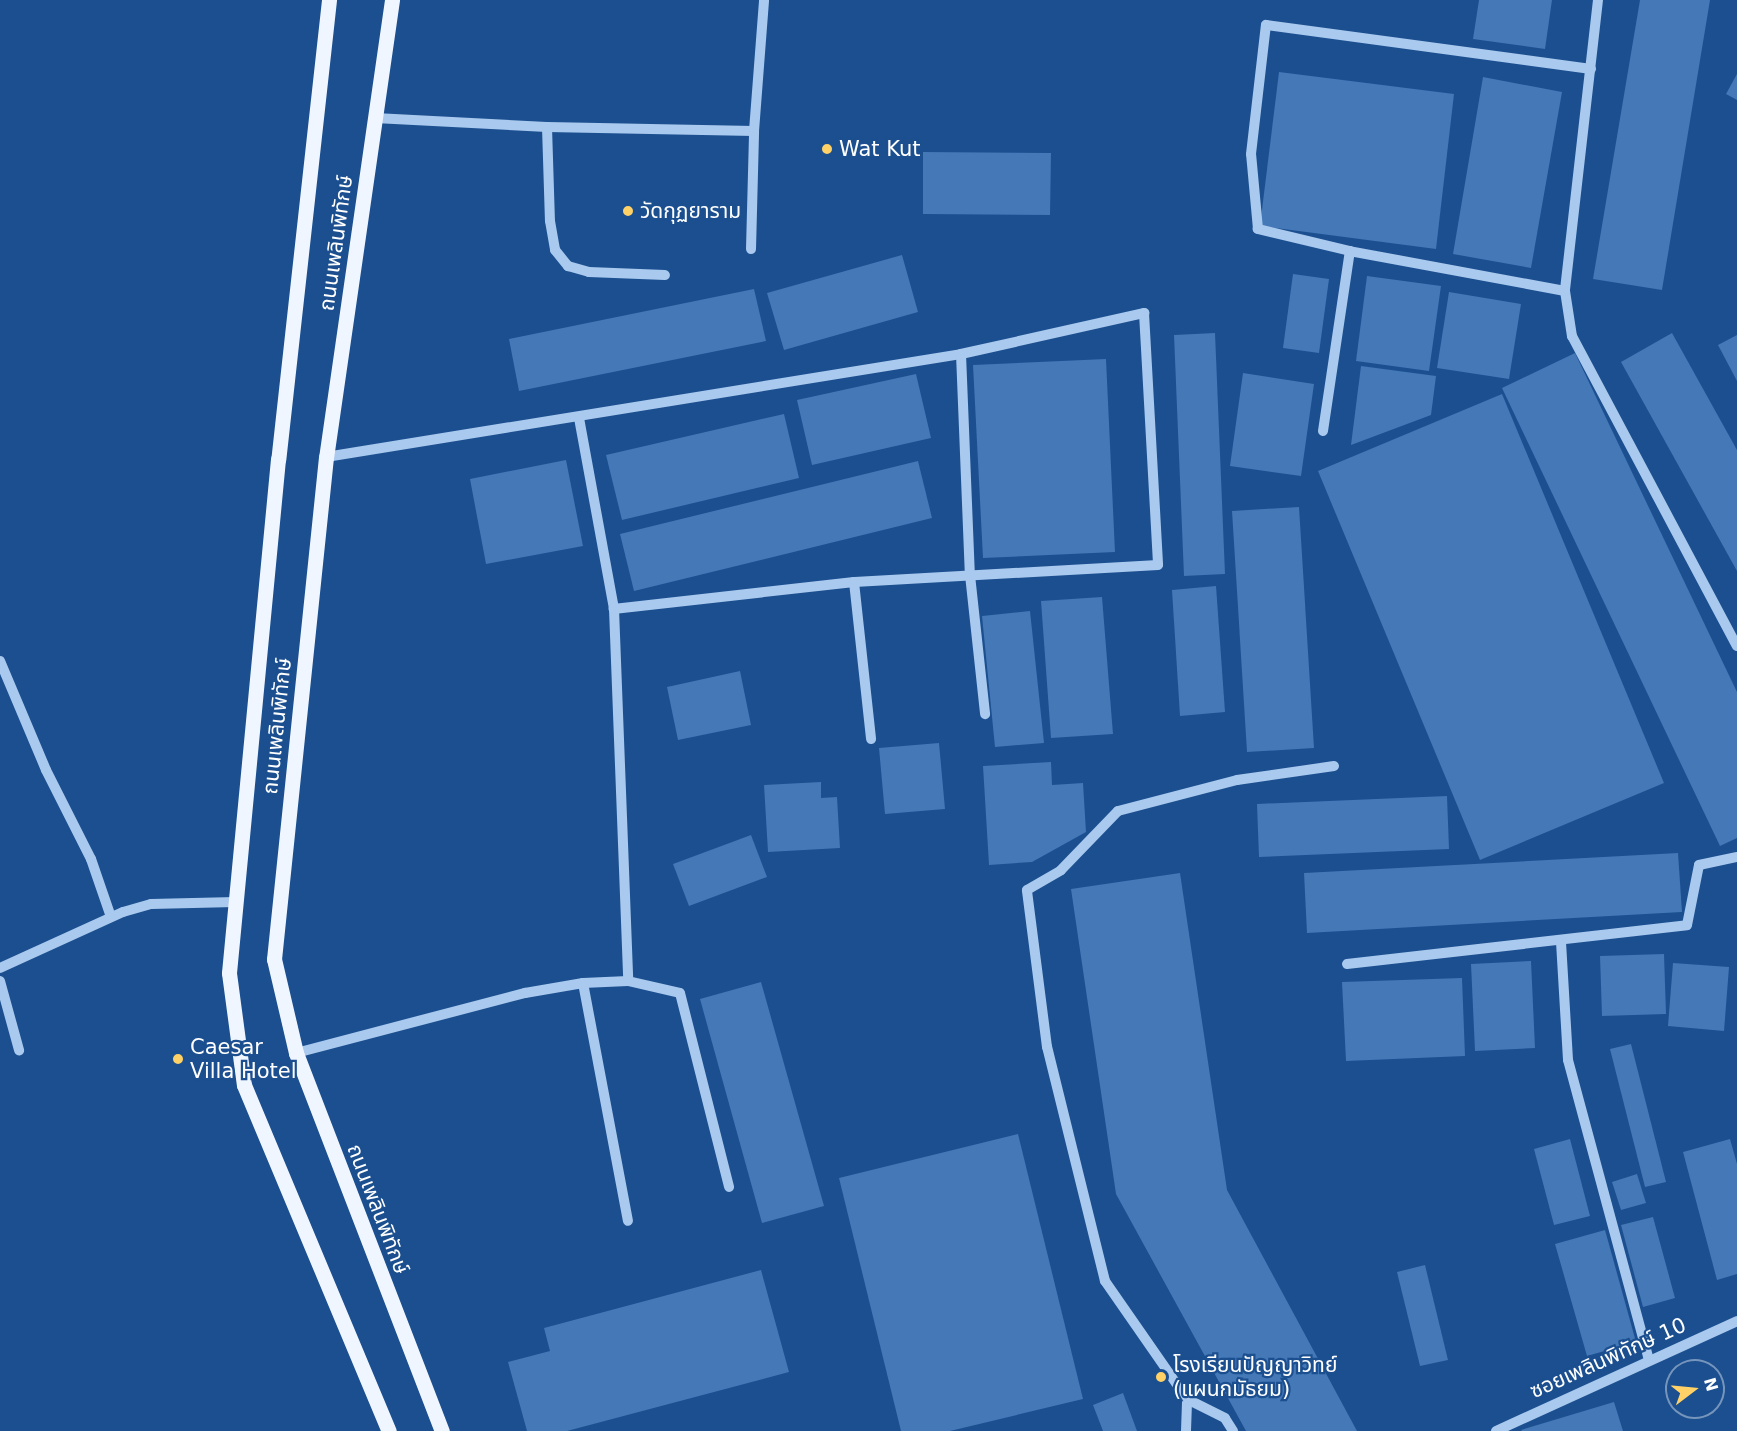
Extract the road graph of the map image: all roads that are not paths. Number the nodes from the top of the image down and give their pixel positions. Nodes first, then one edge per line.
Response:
1 (329, 0) edge
2 (392, 0) edge
3 (764, 0) edge
4 (1598, 0) edge
5 (1591, 69) junction
6 (375, 118) junction
7 (547, 127) junction
8 (754, 131) junction
9 (751, 249) dead end
10 (1350, 251) junction
11 (665, 275) dead end
12 (1565, 291) junction
13 (961, 354) junction
14 (579, 418) junction
15 (1323, 431) dead end
16 (326, 457) junction
17 (970, 575) junction
18 (854, 582) junction
19 (614, 609) junction
20 (1737, 646) edge
21 (0, 661) edge
22 (985, 714) dead end
23 (871, 739) dead end
24 (1334, 766) dead end
25 (1737, 857) edge
26 (235, 902) junction
27 (111, 917) junction
28 (1561, 942) junction
29 (1347, 964) dead end
30 (0, 968) edge
31 (0, 981) edge
32 (628, 981) junction
33 (583, 983) junction
34 (19, 1050) dead end
35 (296, 1053) junction
36 (729, 1187) dead end
37 (628, 1221) dead end
38 (1737, 1321) edge
39 (1649, 1360) junction
40 (1187, 1400) junction
41 (389, 1431) edge
42 (442, 1431) edge
43 (1186, 1431) edge
44 (1233, 1431) edge
45 (1496, 1431) edge

1 - 26 main road, ถนนเพลินพิทักษ์
2 - 6 main road, ถนนเพลินพิทักษ์
3 - 8 street
4 - 5 street
5 - 10 street
5 - 12 street
6 - 7 street
6 - 16 main road, ถนนเพลินพิทักษ์
7 - 8 street
7 - 11 street
8 - 9 street
10 - 12 street
10 - 15 street
12 - 20 street
13 - 14 street
13 - 17 street
13 - 17 street
14 - 16 street
14 - 19 street
16 - 35 main road, ถนนเพลินพิทักษ์
17 - 18 street
17 - 22 street
18 - 19 street
18 - 23 street
19 - 32 street
21 - 27 street
24 - 40 street
25 - 28 street
26 - 27 street
26 - 41 main road, ถนนเพลินพิทักษ์
27 - 30 street
28 - 29 street
28 - 39 street
31 - 34 street
32 - 33 street
32 - 36 street
33 - 35 street
33 - 37 street
35 - 42 main road, ถนนเพลินพิทักษ์
38 - 39 street, ซอยเพลินพิทักษ์ 10
39 - 45 street, ซอยเพลินพิทักษ์ 10
40 - 43 street
40 - 44 street

